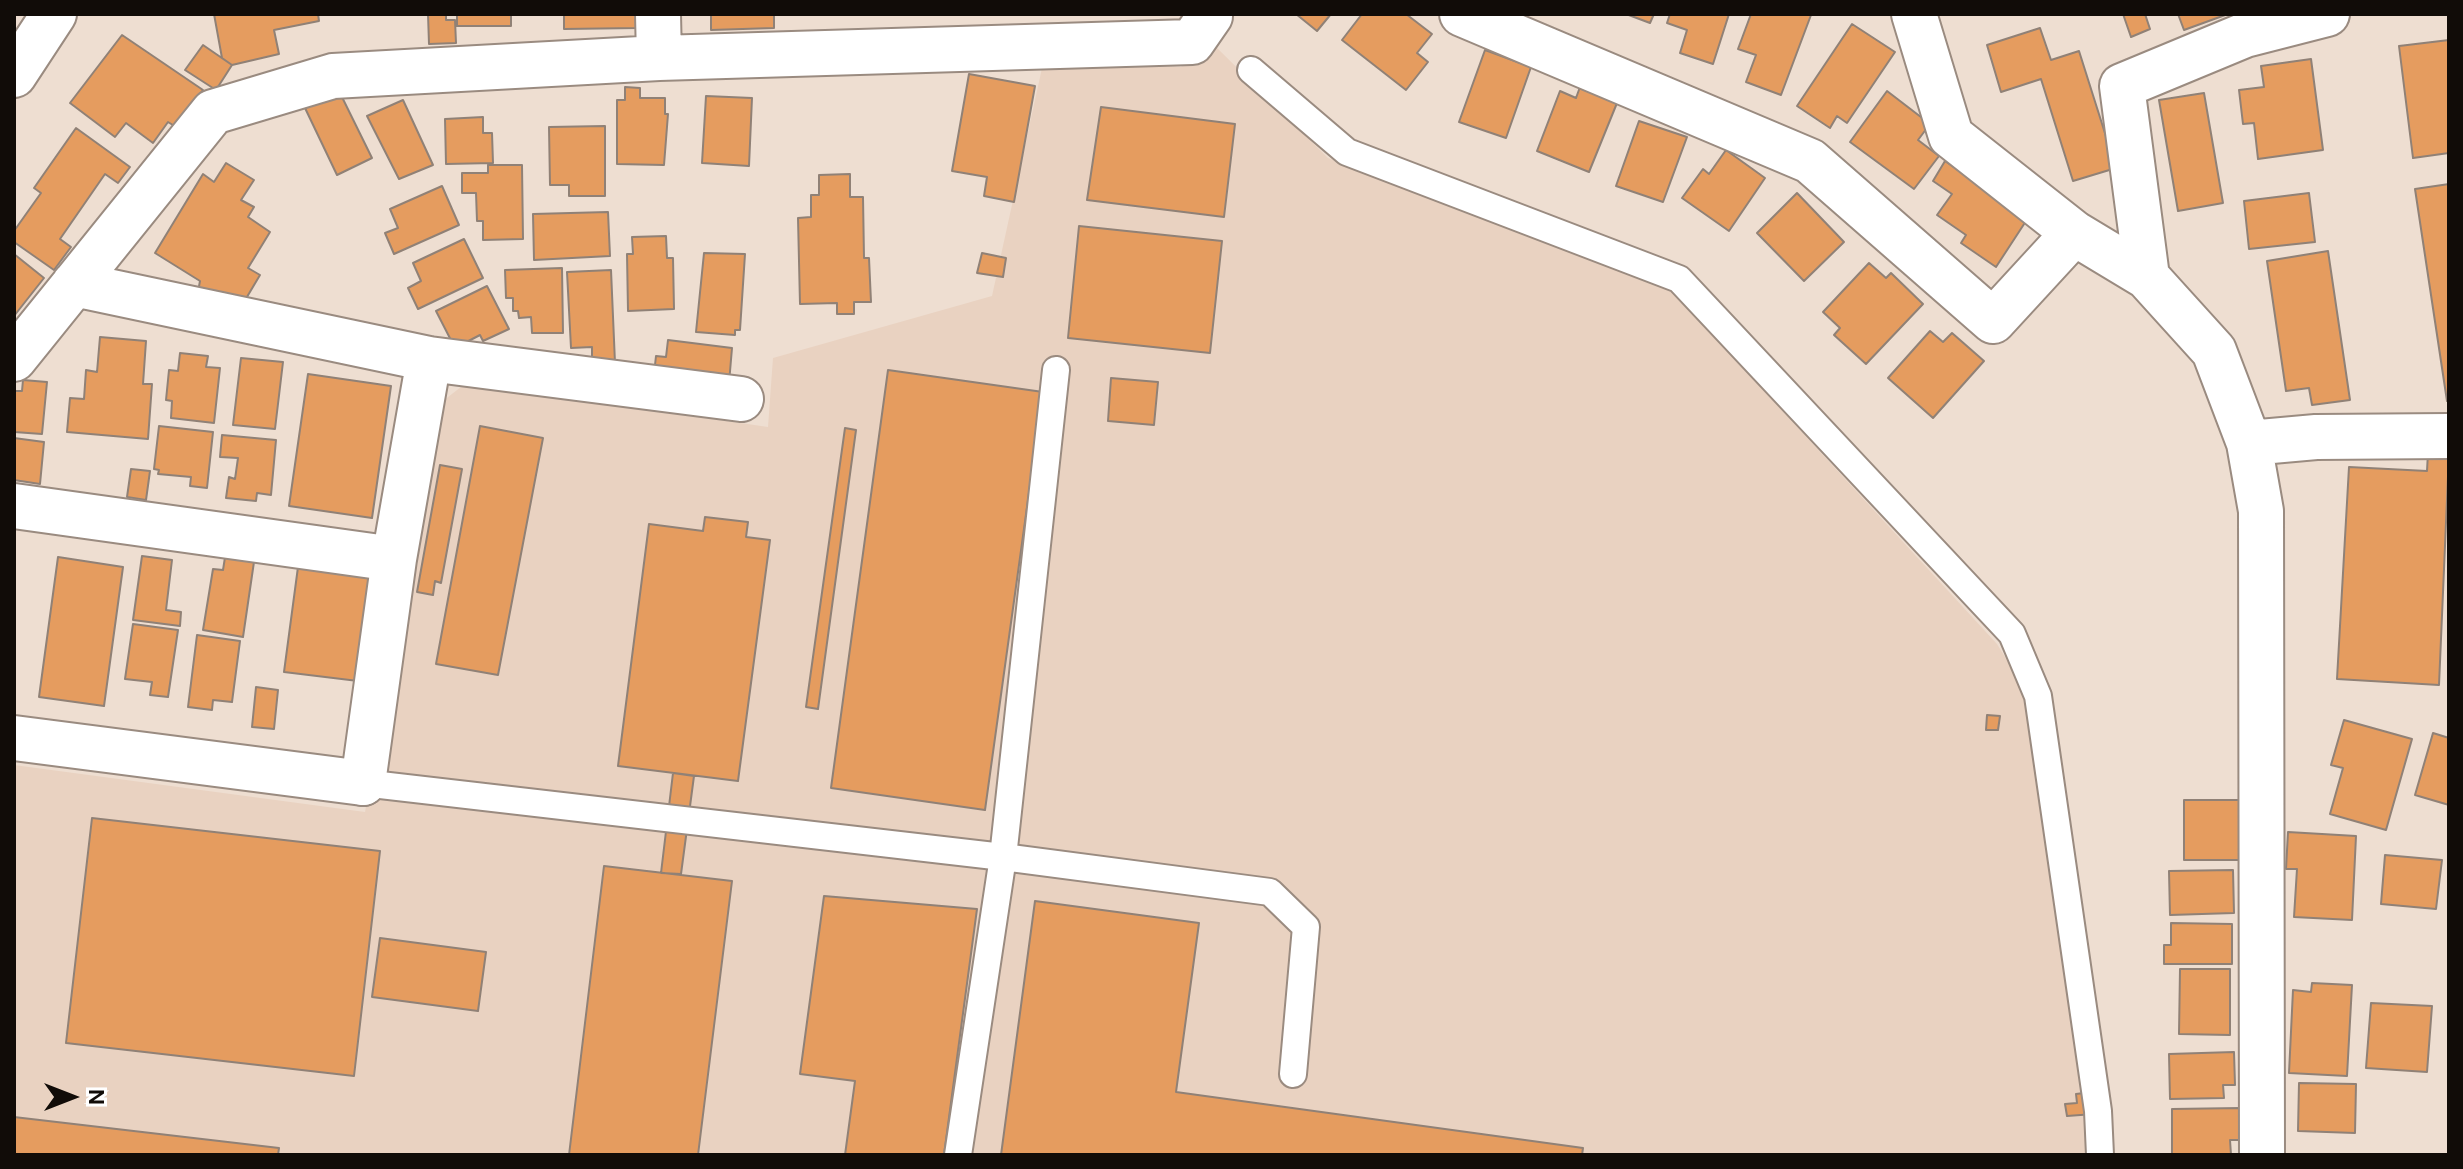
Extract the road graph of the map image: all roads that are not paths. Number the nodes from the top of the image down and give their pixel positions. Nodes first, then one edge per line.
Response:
1 (54, 14) edge
2 (658, 14) edge
3 (1208, 14) edge
4 (1462, 14) edge
5 (1914, 14) edge
6 (2327, 14) edge
7 (659, 58) junction
8 (1251, 70) dead end
9 (14, 75) edge
10 (2074, 233) junction
11 (2147, 277) junction
12 (74, 284) junction
13 (14, 359) edge
14 (429, 359) junction
15 (1056, 370) dead end
16 (741, 399) dead end
17 (2449, 436) edge
18 (2249, 443) junction
19 (14, 506) edge
20 (394, 559) junction
21 (14, 738) edge
22 (363, 783) junction
23 (1003, 857) junction
24 (1293, 1074) dead end
25 (958, 1155) edge
26 (2100, 1155) edge
27 (2262, 1155) edge

1 - 9 street
2 - 7 street
3 - 7 street
4 - 10 street
5 - 10 street
6 - 11 street
7 - 12 street
8 - 26 lane
10 - 11 street
11 - 18 street
12 - 13 street
12 - 14 street
14 - 16 street
14 - 20 street
15 - 23 lane
17 - 18 street
18 - 27 street
19 - 20 street
20 - 22 street
21 - 22 street
22 - 23 lane
23 - 24 lane
23 - 25 lane

